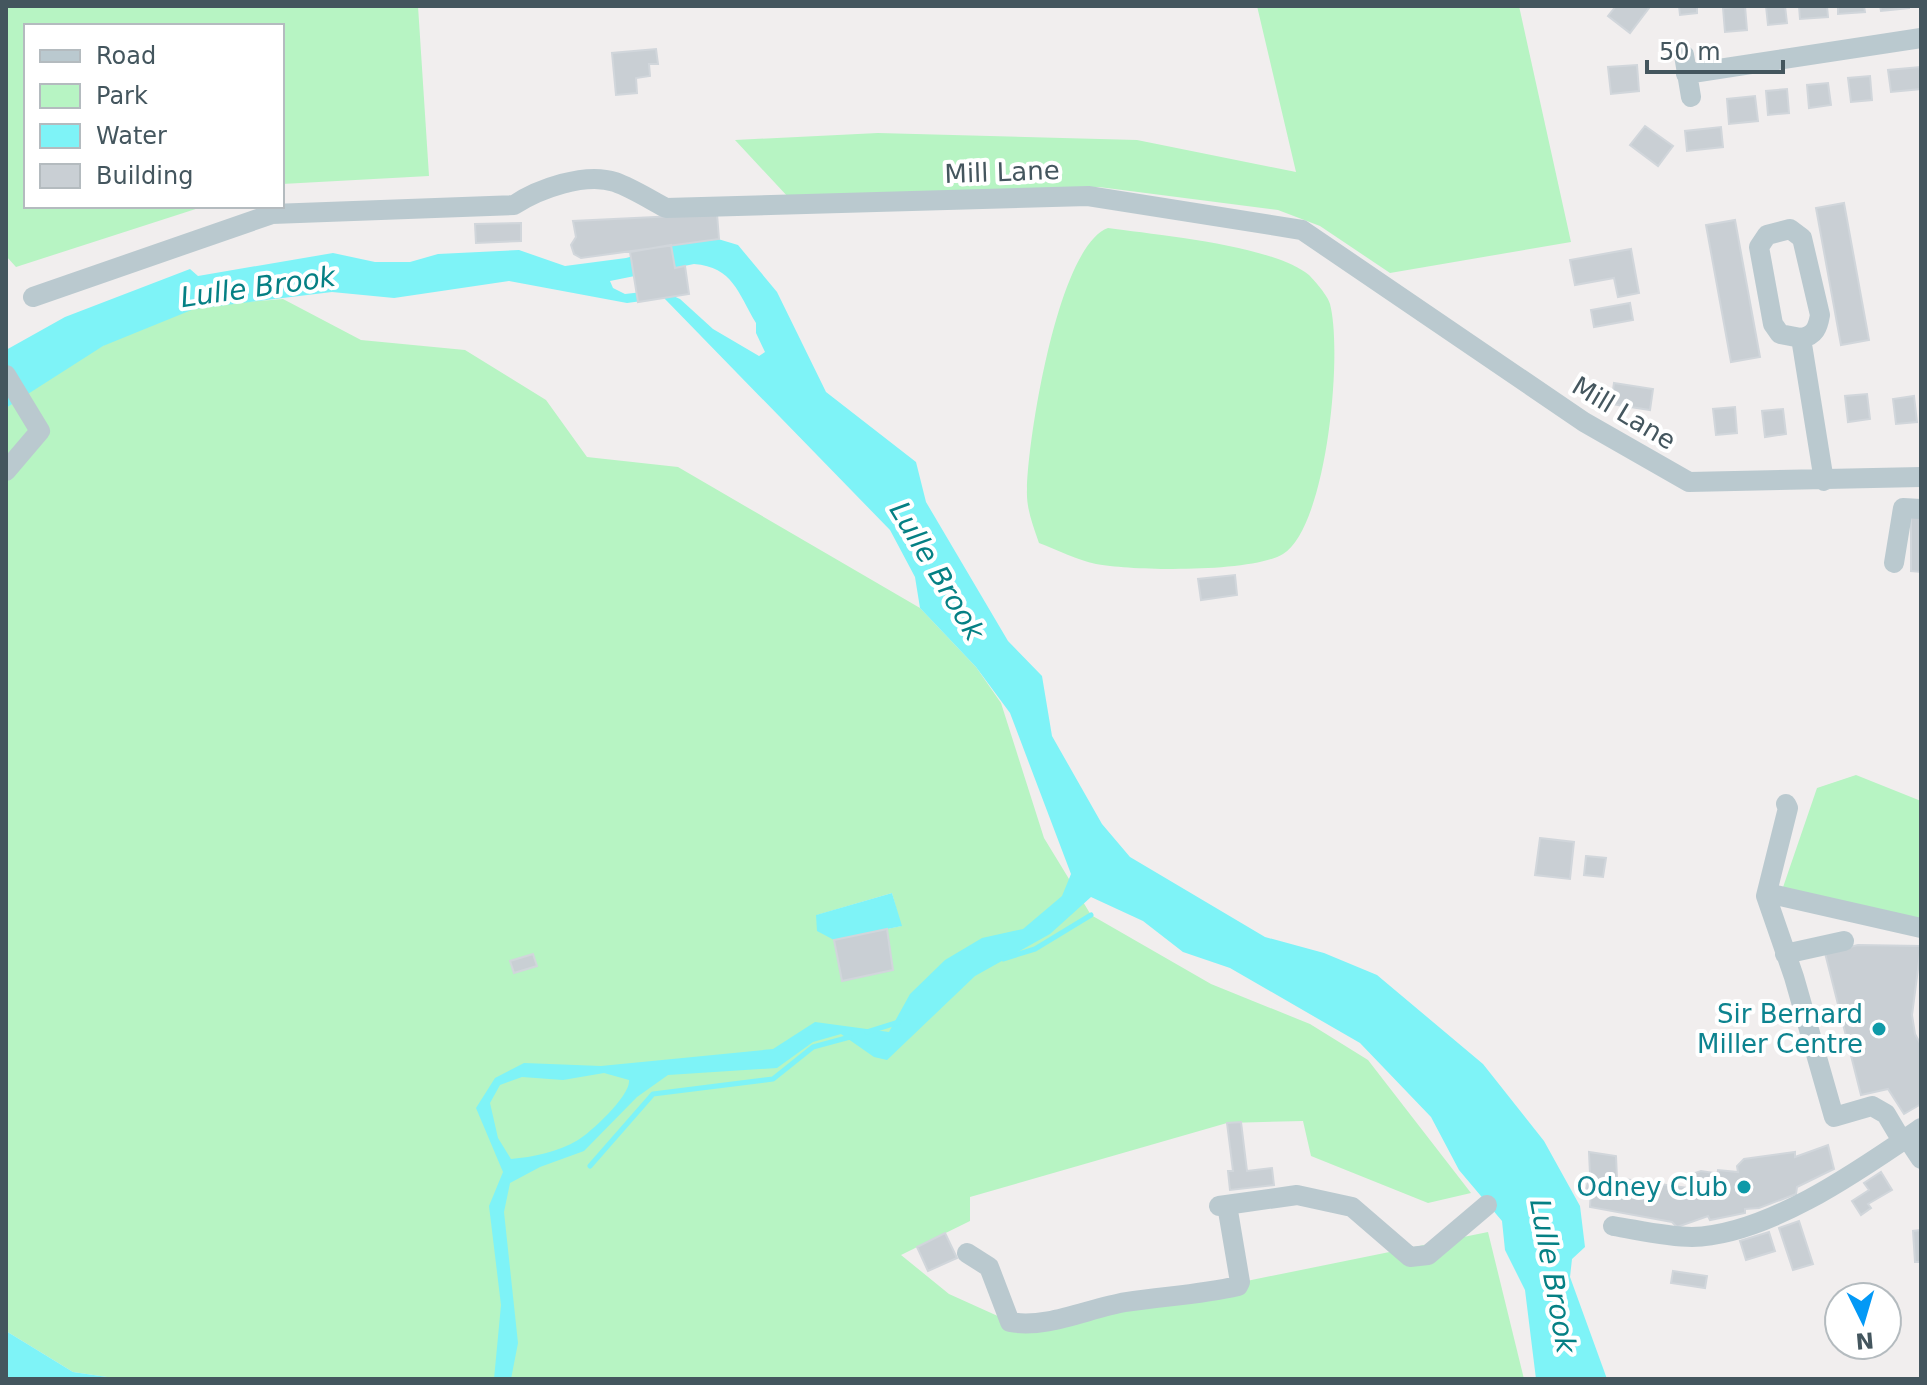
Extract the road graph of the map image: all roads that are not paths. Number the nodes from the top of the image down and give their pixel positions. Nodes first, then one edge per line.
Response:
1 (1921, 38) edge
2 (1691, 97) dead end
3 (33, 297) dead end
4 (1801, 338) junction
5 (6, 375) edge
6 (6, 471) edge
7 (1921, 477) edge
8 (1824, 481) junction
9 (1921, 509) edge
10 (1894, 563) dead end
11 (1786, 804) dead end
12 (1767, 893) junction
13 (1921, 928) edge
14 (1844, 941) dead end
15 (1785, 954) junction
16 (1910, 1135) edge
17 (1921, 1159) edge
18 (1487, 1205) dead end
19 (1613, 1226) dead end
20 (967, 1253) dead end

1 - 2 street
3 - 8 street, Mill Lane
4 - 4 street
4 - 8 street
5 - 6 street
7 - 8 street, Mill Lane
9 - 10 street
11 - 12 street
12 - 13 street
12 - 15 street
14 - 15 street
15 - 16 street
16 - 17 street
16 - 19 street
18 - 20 street

